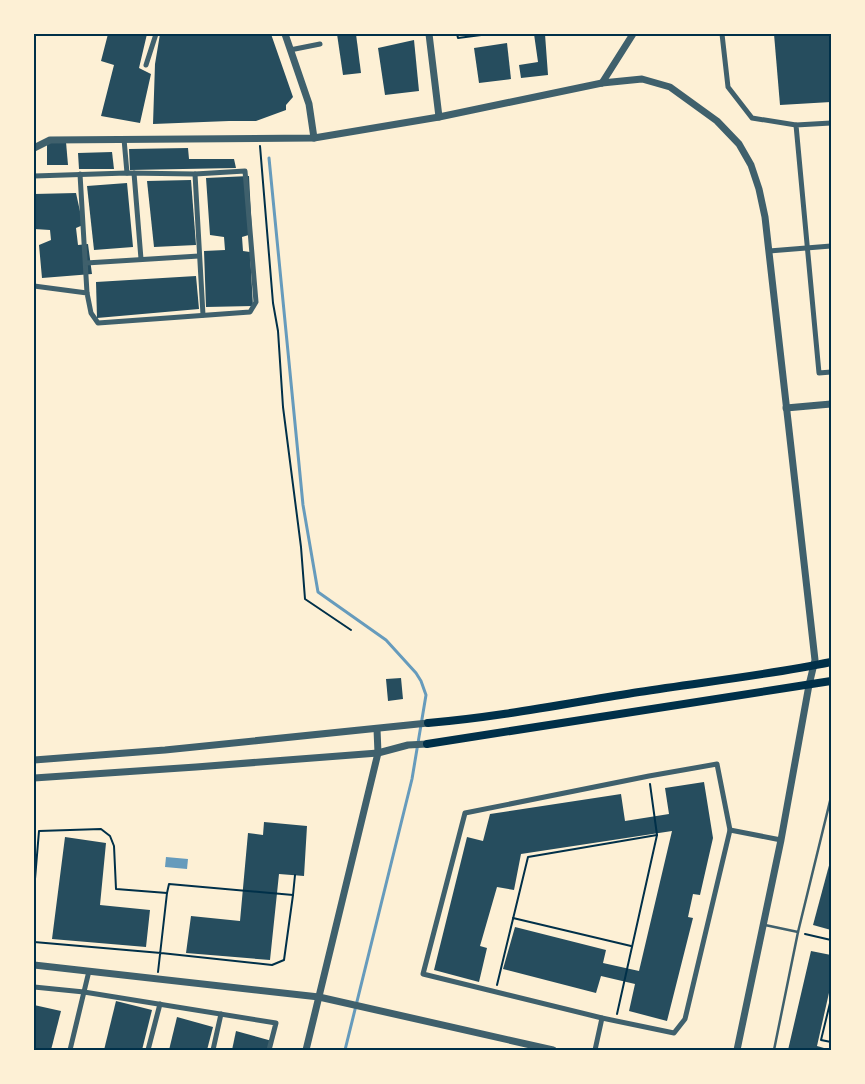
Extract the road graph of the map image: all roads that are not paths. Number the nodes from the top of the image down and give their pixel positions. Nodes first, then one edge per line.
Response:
1 (156, 34) edge
2 (285, 34) edge
3 (429, 34) edge
4 (633, 34) edge
5 (722, 34) edge
6 (320, 44) dead end
7 (290, 50) junction
8 (146, 65) dead end
9 (602, 83) junction
10 (439, 117) junction
11 (831, 123) edge
12 (796, 125) junction
13 (314, 138) junction
14 (124, 139) junction
15 (34, 148) edge
16 (126, 173) junction
17 (134, 173) junction
18 (80, 174) junction
19 (194, 174) junction
20 (34, 176) edge
21 (831, 246) edge
22 (808, 248) junction
23 (769, 251) junction
24 (199, 256) junction
25 (141, 259) junction
26 (86, 263) junction
27 (34, 286) edge
28 (88, 293) junction
29 (203, 315) junction
30 (831, 372) edge
31 (831, 404) edge
32 (786, 408) junction
33 (831, 662) edge
34 (813, 666) junction
35 (831, 681) edge
36 (808, 685) junction
37 (428, 723) joint
38 (377, 728) junction
39 (427, 744) joint
40 (378, 753) junction
41 (34, 760) edge
42 (34, 778) edge
43 (831, 797) edge
44 (730, 830) junction
45 (781, 840) junction
46 (763, 925) junction
47 (798, 932) junction
48 (34, 965) edge
49 (89, 971) junction
50 (34, 986) edge
51 (84, 992) junction
52 (319, 997) junction
53 (160, 1004) junction
54 (221, 1014) junction
55 (602, 1018) junction
56 (538, 1048) edge
57 (70, 1050) edge
58 (148, 1050) edge
59 (213, 1050) edge
60 (269, 1050) edge
61 (306, 1050) edge
62 (553, 1050) edge
63 (595, 1050) edge
64 (737, 1050) edge
65 (774, 1050) edge

1 - 8 street
2 - 7 street
3 - 10 street
4 - 9 street
5 - 12 street
6 - 7 street
7 - 13 street
9 - 10 street
9 - 23 street
10 - 13 street
11 - 12 street
12 - 22 street
13 - 14 street
14 - 15 street
14 - 16 street
16 - 17 street
16 - 18 street
17 - 19 street
17 - 25 street
18 - 20 street
18 - 26 street
19 - 24 street
19 - 29 street
21 - 22 street
22 - 23 street
22 - 30 street
23 - 32 street
24 - 25 street
24 - 29 street
25 - 26 street
26 - 28 street
27 - 28 street
28 - 29 street
31 - 32 street
32 - 34 street
33 - 34 main road
34 - 36 street
34 - 37 main road
35 - 36 main road
36 - 39 main road
36 - 45 street
37 - 38 street
38 - 40 street
38 - 41 street
39 - 40 street
40 - 42 street
40 - 52 street
43 - 47 lane
44 - 45 street
44 - 55 street
44 - 55 street
45 - 46 street
46 - 47 lane
46 - 64 street
47 - 65 lane
48 - 49 street
49 - 51 street
49 - 52 street
50 - 51 street
51 - 53 street
51 - 57 street
52 - 56 street
52 - 61 street
53 - 54 street
53 - 58 street
54 - 59 street
54 - 60 street
55 - 63 street
56 - 62 street

